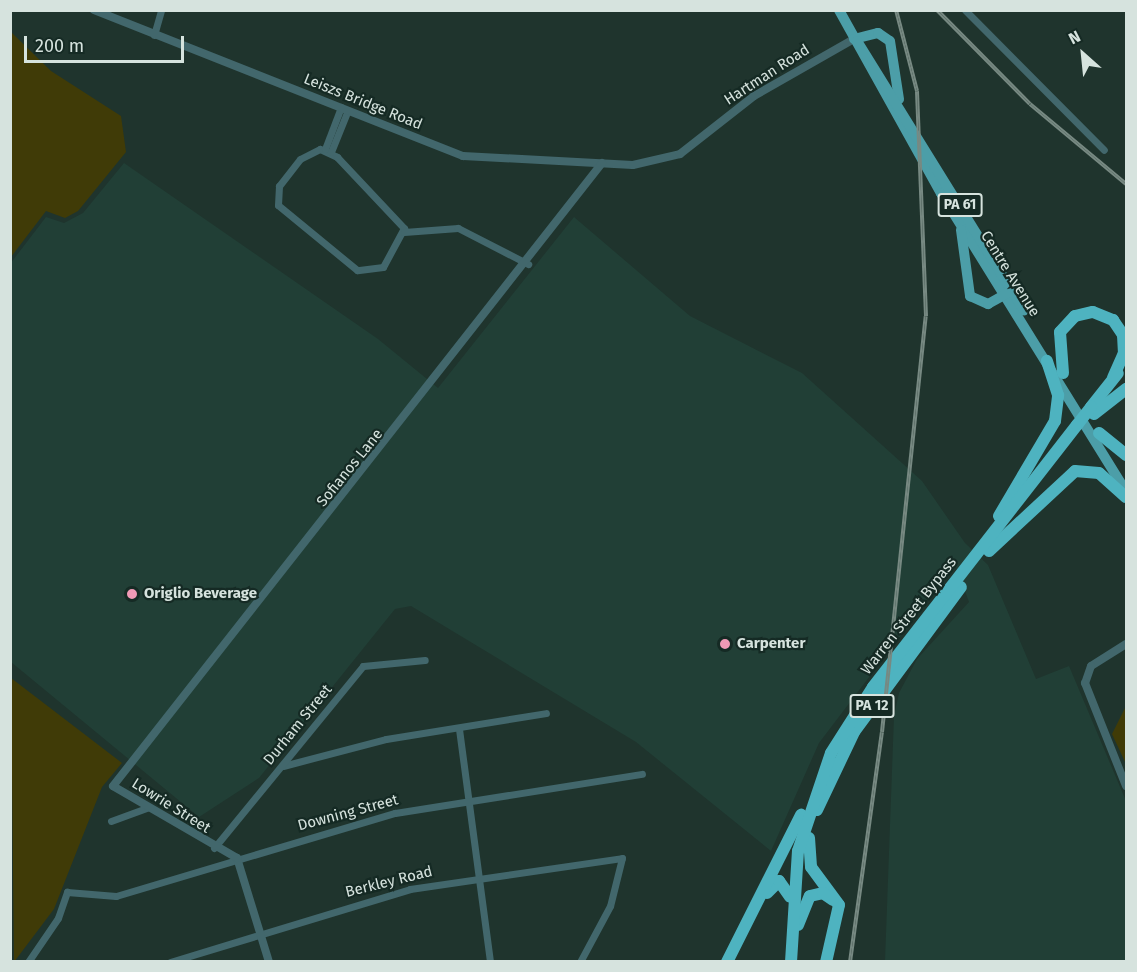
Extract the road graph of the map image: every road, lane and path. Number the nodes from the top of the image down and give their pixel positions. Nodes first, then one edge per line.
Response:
1 (94, 10) edge
2 (161, 10) edge
3 (839, 10) edge
4 (965, 10) edge
5 (154, 35) junction
6 (854, 39) junction
7 (344, 109) junction
8 (904, 113) junction
9 (1104, 150) dead end
10 (328, 151) junction
11 (602, 163) junction
12 (633, 165) joint
13 (957, 218) junction
14 (404, 232) junction
15 (528, 264) junction
16 (1009, 293) junction
17 (1047, 361) junction
18 (1126, 361) edge
19 (1126, 372) edge
20 (1063, 373) junction
21 (1113, 378) junction
22 (1126, 389) edge
23 (1093, 410) junction
24 (1099, 433) junction
25 (1126, 454) edge
26 (1126, 478) edge
27 (1126, 491) edge
28 (1126, 497) edge
29 (987, 547) junction
30 (958, 584) junction
31 (1126, 644) edge
32 (425, 660) dead end
33 (546, 713) dead end
34 (459, 729) junction
35 (283, 766) junction
36 (642, 774) dead end
37 (819, 780) junction
38 (113, 786) joint
39 (1126, 786) edge
40 (469, 802) junction
41 (149, 807) junction
42 (111, 822) dead end
43 (809, 838) junction
44 (214, 848) junction
45 (237, 858) junction
46 (479, 878) junction
47 (792, 910) junction
48 (798, 925) junction
49 (261, 934) junction
50 (585, 952) junction
51 (28, 962) edge
52 (170, 962) edge
53 (269, 962) edge
54 (490, 962) edge
55 (580, 962) edge
56 (590, 962) edge
57 (728, 962) edge
58 (732, 962) edge
59 (791, 962) edge
60 (798, 962) edge
61 (823, 962) edge

1 - 5 street, Leiszs Bridge Road
2 - 5 street
3 - 6 main road, Centre Avenue / PA 61
4 - 9 street
5 - 7 street, Leiszs Bridge Road
6 - 8 main road, Centre Avenue / PA 61
6 - 8 main road
6 - 12 street, Hartman Road
6 - 13 main road, Centre Avenue / PA 61
7 - 10 street
7 - 11 street, Leiszs Bridge Road
8 - 16 main road, Centre Avenue / PA 61
10 - 14 street
10 - 14 street
11 - 12 street, Leiszs Bridge Road
11 - 15 street, Sofianos Lane
13 - 16 main road, Centre Avenue / PA 61
13 - 16 main road
14 - 15 street
15 - 38 street, Sofianos Lane
16 - 17 main road, Centre Avenue / PA 61
16 - 20 main road, Centre Avenue / PA 61
17 - 27 main road, Centre Avenue / PA 61
17 - 29 highway
18 - 21 highway, Warren Street Bypass / PA 12
19 - 23 highway, Warren Street Bypass / PA 12
20 - 21 highway
20 - 24 main road, Centre Avenue / PA 61
21 - 23 highway, Warren Street Bypass / PA 12
22 - 23 highway
23 - 29 highway, Warren Street Bypass / PA 12, bridge
24 - 25 highway
24 - 26 main road, Centre Avenue / PA 61
28 - 29 highway
29 - 30 highway, Warren Street Bypass / PA 12
30 - 37 highway, Warren Street Bypass / PA 12
30 - 43 highway, Warren Street Bypass / PA 12
31 - 39 street
32 - 35 street, Durham Street
33 - 34 street
34 - 35 street
34 - 40 street
35 - 44 street, Durham Street
36 - 40 street, Downing Street
37 - 47 highway, Warren Street Bypass / PA 12
37 - 57 highway
38 - 41 street, Lowrie Street
40 - 45 street, Downing Street
40 - 46 street
41 - 42 street
41 - 44 street, Lowrie Street
43 - 48 highway, Warren Street Bypass / PA 12
43 - 61 highway
44 - 45 street, Lowrie Street
45 - 49 street
45 - 51 street, Downing Street
46 - 49 street, Berkley Road
46 - 50 street, Berkley Road
46 - 54 street
47 - 58 highway
47 - 59 highway, Warren Street Bypass / PA 12
48 - 60 highway, Warren Street Bypass / PA 12
48 - 61 highway
49 - 52 street, Berkley Road
49 - 53 street
50 - 55 street
50 - 56 street

